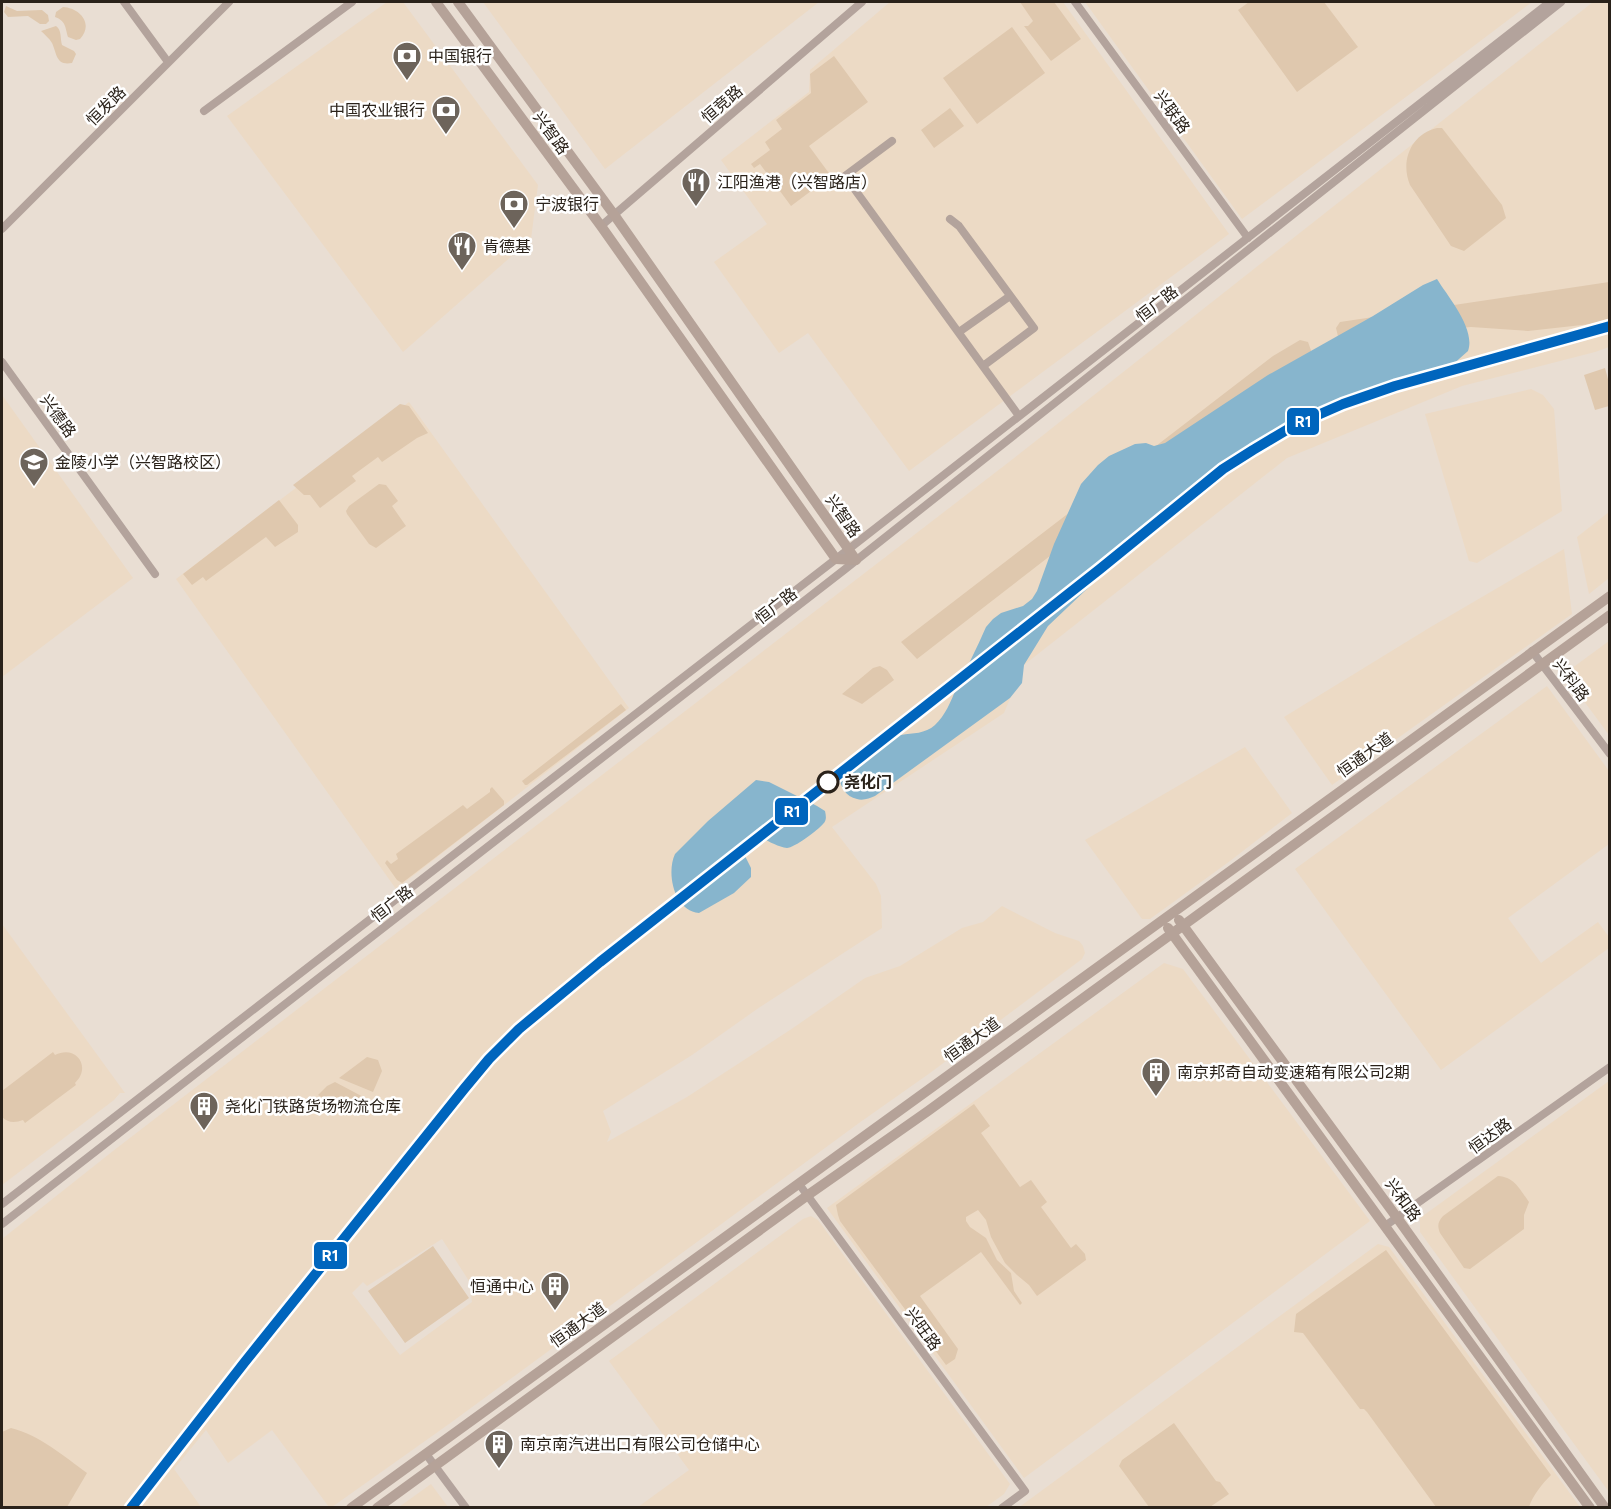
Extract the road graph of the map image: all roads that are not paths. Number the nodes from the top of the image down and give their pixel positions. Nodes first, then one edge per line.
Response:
1 (124, 2) edge
2 (229, 2) edge
3 (352, 2) edge
4 (436, 2) edge
5 (458, 2) edge
6 (862, 2) edge
7 (1075, 2) edge
8 (1550, 2) edge
9 (1561, 2) edge
10 (168, 62) junction
11 (204, 111) dead end
12 (892, 141) dead end
13 (615, 216) junction
14 (950, 219) dead end
15 (601, 226) junction
16 (2, 229) edge
17 (1248, 238) junction
18 (1010, 296) junction
19 (958, 332) junction
20 (2, 362) edge
21 (983, 366) junction
22 (1019, 416) junction
23 (848, 549) junction
24 (836, 559) junction
25 (856, 560) junction
26 (155, 574) dead end
27 (1610, 596) edge
28 (1610, 615) edge
29 (1532, 651) junction
30 (1542, 663) junction
31 (1610, 754) edge
32 (1173, 913) junction
33 (1162, 921) junction
34 (1183, 926) junction
35 (1172, 934) junction
36 (1610, 1067) edge
37 (799, 1184) junction
38 (808, 1195) junction
39 (2, 1204) edge
40 (1398, 1219) junction
41 (2, 1224) edge
42 (1386, 1226) junction
43 (426, 1454) junction
44 (434, 1465) junction
45 (351, 1508) edge
46 (376, 1508) edge
47 (466, 1508) edge
48 (1002, 1508) edge
49 (1590, 1508) edge
50 (1605, 1508) edge

1 - 10 street
2 - 10 street, 恒发路
3 - 11 street
4 - 15 main road, 兴智路
5 - 13 main road, 兴智路
6 - 13 street, 恒竞路
7 - 17 street, 兴联路
8 - 17 street, 恒广路
9 - 25 street, 恒广路
10 - 16 street, 恒发路
12 - 19 street
13 - 15 street, 恒竞路
13 - 23 main road, 兴智路
14 - 18 street
15 - 24 main road, 兴智路
17 - 22 street, 恒广路
18 - 19 street
18 - 21 street
19 - 21 street
20 - 26 street, 兴德路
21 - 22 street
22 - 23 street, 恒广路
23 - 24 street, 恒广路
23 - 25 main road, 兴智路
24 - 25 main road, 兴智路
24 - 39 street, 恒广路
25 - 41 street, 恒广路
27 - 29 main road, 恒通大道
28 - 30 main road, 恒通大道
29 - 30 street, 兴科路
29 - 32 main road, 恒通大道
30 - 31 street, 兴科路
30 - 34 main road, 恒通大道
32 - 33 main road, 恒通大道
32 - 34 main road, 兴和路
33 - 35 main road, 兴和路
33 - 37 main road, 恒通大道
34 - 35 main road, 恒通大道
34 - 40 main road, 兴和路
35 - 38 main road, 恒通大道
35 - 42 main road, 兴和路
36 - 40 street, 恒达路
37 - 38 street, 兴旺路
37 - 43 main road, 恒通大道
38 - 44 main road, 恒通大道
38 - 48 street, 兴旺路
40 - 42 street, 恒达路
40 - 50 main road, 兴和路
42 - 49 main road, 兴和路
43 - 44 street
43 - 45 main road, 恒通大道
44 - 46 main road, 恒通大道
44 - 47 street

